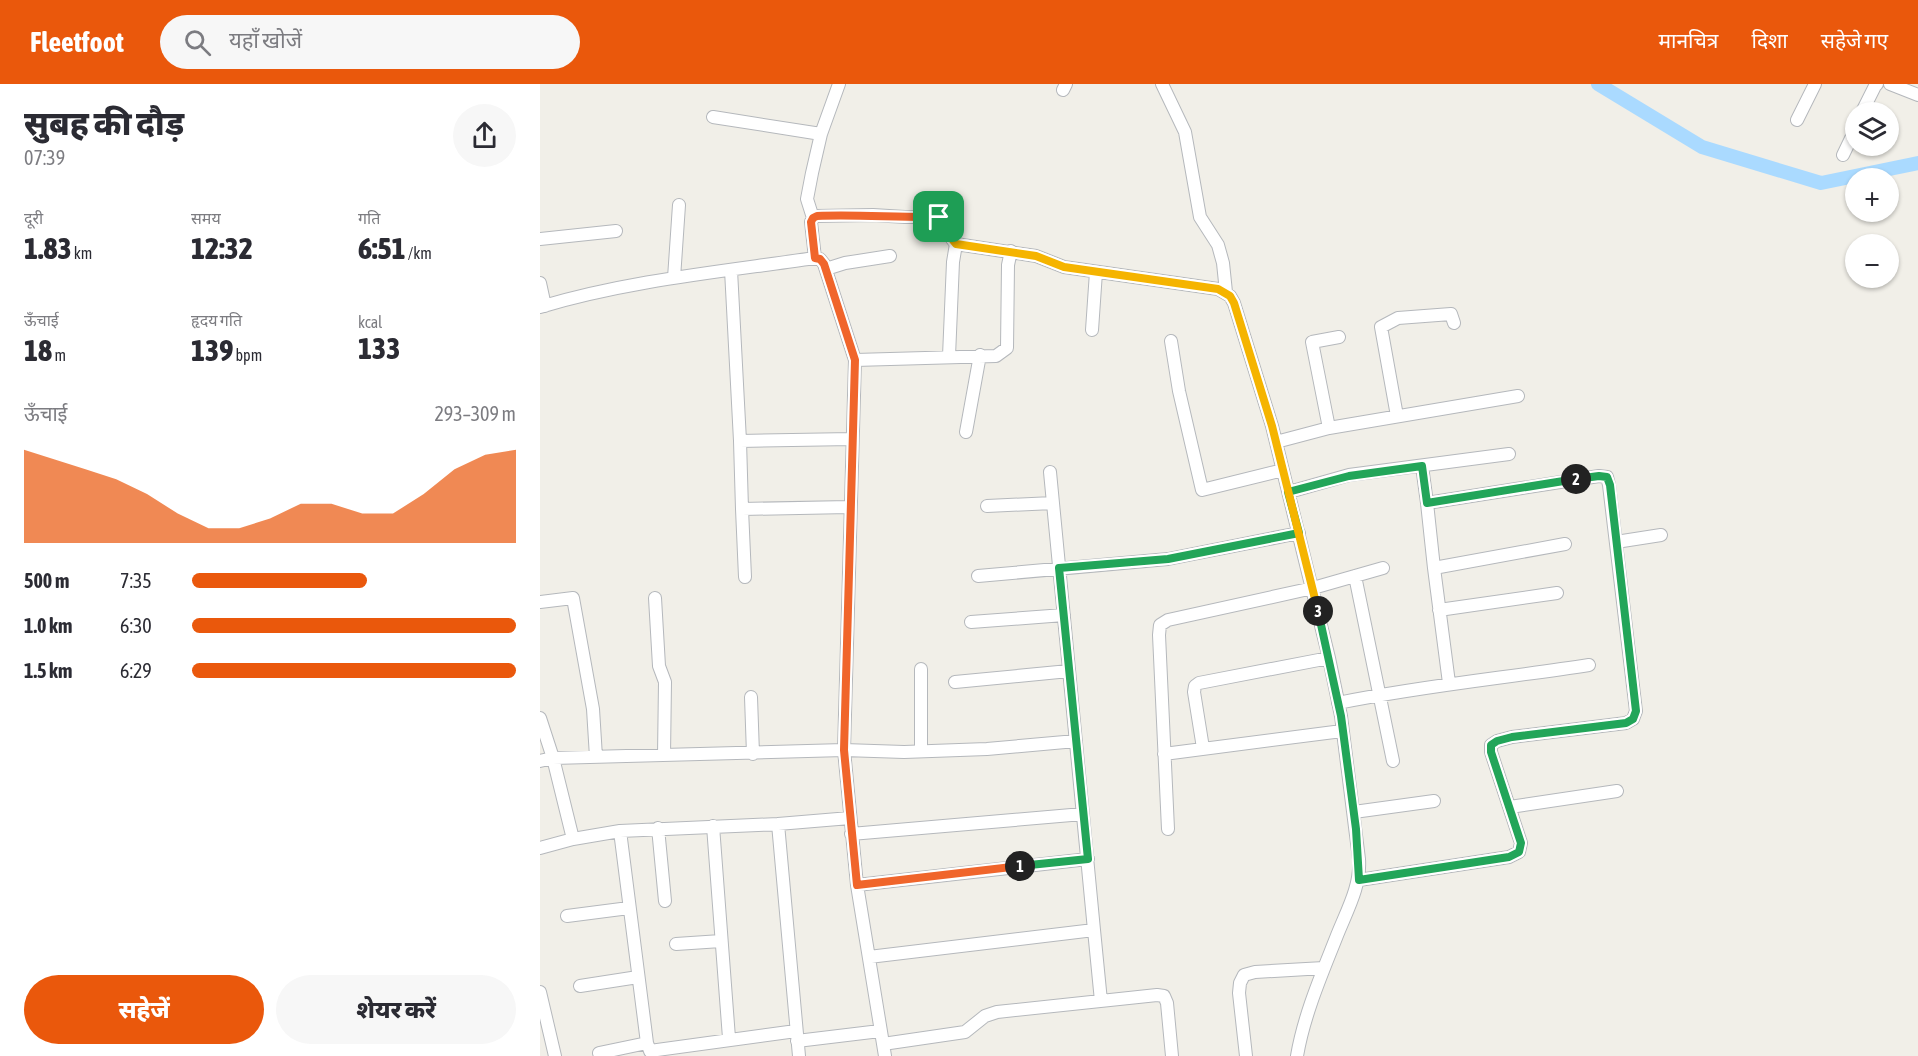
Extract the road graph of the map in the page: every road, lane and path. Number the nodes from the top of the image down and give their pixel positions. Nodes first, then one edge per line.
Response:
1 (839, 84) edge
2 (1162, 84) edge
3 (1815, 84) edge
4 (1877, 84) edge
5 (1890, 84) edge
6 (1918, 95) edge
7 (1867, 102) edge
8 (713, 117) dead end
9 (1797, 120) dead end
10 (821, 134) junction
11 (1845, 151) edge
12 (1843, 155) dead end
13 (679, 205) dead end
14 (813, 218) junction
15 (616, 231) dead end
16 (540, 239) edge
17 (956, 244) junction
18 (1011, 251) junction
19 (890, 256) dead end
20 (815, 258) junction
21 (731, 270) junction
22 (826, 270) junction
23 (1096, 272) junction
24 (674, 278) junction
25 (540, 283) edge
26 (1226, 292) junction
27 (543, 307) edge
28 (1454, 323) dead end
29 (1092, 330) dead end
30 (1339, 337) dead end
31 (1171, 341) dead end
32 (980, 355) junction
33 (949, 356) junction
34 (855, 360) junction
35 (1518, 396) dead end
36 (1396, 416) junction
37 (1329, 428) junction
38 (966, 432) dead end
39 (852, 439) junction
40 (740, 441) junction
41 (1276, 442) junction
42 (1509, 454) dead end
43 (1422, 466) junction
44 (1283, 470) junction
45 (1050, 472) dead end
46 (1288, 492) junction
47 (1053, 503) junction
48 (1427, 503) junction
49 (987, 506) dead end
50 (849, 507) junction
51 (742, 509) junction
52 (1299, 533) junction
53 (1661, 535) dead end
54 (1616, 542) junction
55 (1565, 544) dead end
56 (1059, 568) junction
57 (1383, 568) dead end
58 (1434, 568) junction
59 (978, 576) dead end
60 (1355, 576) junction
61 (745, 577) dead end
62 (1312, 588) junction
63 (1557, 593) dead end
64 (655, 598) dead end
65 (540, 603) edge
66 (1440, 610) junction
67 (1064, 615) junction
68 (971, 622) dead end
69 (1329, 658) junction
70 (1589, 665) dead end
71 (921, 669) dead end
72 (1070, 671) junction
73 (955, 682) dead end
74 (1449, 683) junction
75 (1381, 694) junction
76 (751, 697) dead end
77 (1338, 703) junction
78 (540, 718) edge
79 (1342, 730) junction
80 (1076, 741) junction
81 (1203, 748) junction
82 (844, 750) junction
83 (921, 751) junction
84 (753, 754) junction
85 (1164, 754) junction
86 (664, 755) junction
87 (596, 757) junction
88 (546, 760) edge
89 (1394, 761) dead end
90 (1617, 791) dead end
91 (1434, 801) dead end
92 (1510, 807) junction
93 (1354, 812) junction
94 (1083, 814) junction
95 (850, 818) junction
96 (778, 824) junction
97 (713, 826) junction
98 (658, 828) junction
99 (1168, 829) dead end
100 (620, 831) junction
101 (851, 834) junction
102 (573, 839) junction
103 (540, 848) edge
104 (1088, 859) junction
105 (1359, 880) junction
106 (857, 885) junction
107 (665, 901) dead end
108 (629, 908) junction
109 (567, 916) dead end
110 (1094, 930) junction
111 (721, 941) junction
112 (676, 944) dead end
113 (869, 957) junction
114 (1324, 968) junction
115 (638, 977) junction
116 (580, 986) dead end
117 (540, 992) edge
118 (1101, 1001) junction
119 (544, 1029) edge
120 (796, 1036) junction
121 (729, 1038) junction
122 (647, 1043) junction
123 (883, 1044) edge
124 (599, 1053) dead end
125 (555, 1056) edge
126 (799, 1056) edge
127 (1173, 1056) edge
128 (1246, 1056) edge
129 (1298, 1056) edge

1 - 10 street
2 - 26 street
3 - 9 street
4 - 7 street
5 - 6 street
8 - 10 street
10 - 14 street
11 - 12 street
13 - 24 street
14 - 17 street
14 - 20 street
15 - 16 street
17 - 18 street
17 - 33 street
18 - 23 street
18 - 32 street
19 - 22 street
20 - 21 street
20 - 22 street
21 - 24 street
21 - 40 street
22 - 34 street
23 - 26 street
23 - 29 street
24 - 27 street
25 - 27 street
26 - 41 street
28 - 36 street
30 - 37 street
31 - 44 street
32 - 33 street
32 - 38 street
33 - 34 street
34 - 39 street
35 - 36 street
36 - 37 street
37 - 41 street
39 - 40 street
39 - 50 street
40 - 51 street
41 - 44 street
42 - 43 street
43 - 46 street
43 - 48 street
44 - 46 street
45 - 47 street
46 - 52 street
47 - 49 street
47 - 56 street
48 - 54 street
48 - 58 street
50 - 51 street
50 - 82 street
51 - 61 street
52 - 56 street
52 - 62 street
53 - 54 street
54 - 92 street
55 - 58 street
56 - 59 street
56 - 67 street
57 - 60 street
58 - 66 street
60 - 62 street
60 - 75 street
62 - 69 street
62 - 85 street
63 - 66 street
64 - 86 street
65 - 87 street
66 - 74 street
67 - 68 street
67 - 72 street
69 - 77 street
69 - 81 street
70 - 74 street
71 - 83 street
72 - 73 street
72 - 80 street
74 - 75 street
75 - 77 street
75 - 89 street
76 - 84 street
77 - 79 street
78 - 88 street
79 - 81 street
79 - 93 street
80 - 83 street
80 - 94 street
81 - 85 street
82 - 83 street
82 - 84 street
82 - 95 street
84 - 86 street
85 - 99 street
86 - 87 street
87 - 88 street
88 - 102 street
90 - 92 street
91 - 93 street
92 - 105 street
93 - 105 street
94 - 101 street
94 - 104 street
95 - 96 street
95 - 101 street
96 - 97 street
96 - 120 street
97 - 98 street
97 - 111 street
98 - 100 street
98 - 107 street
100 - 102 street
100 - 108 street
101 - 106 street
102 - 103 street
104 - 106 street
104 - 110 street
105 - 114 street
106 - 113 street
108 - 109 street
108 - 115 street
110 - 113 street
110 - 118 street
111 - 112 street
111 - 121 street
113 - 123 street
114 - 128 street
114 - 129 street
115 - 116 street
115 - 122 street
117 - 119 street
118 - 123 street
118 - 127 street
119 - 125 street
120 - 121 street
120 - 123 street
120 - 126 street
121 - 122 street
122 - 124 street

